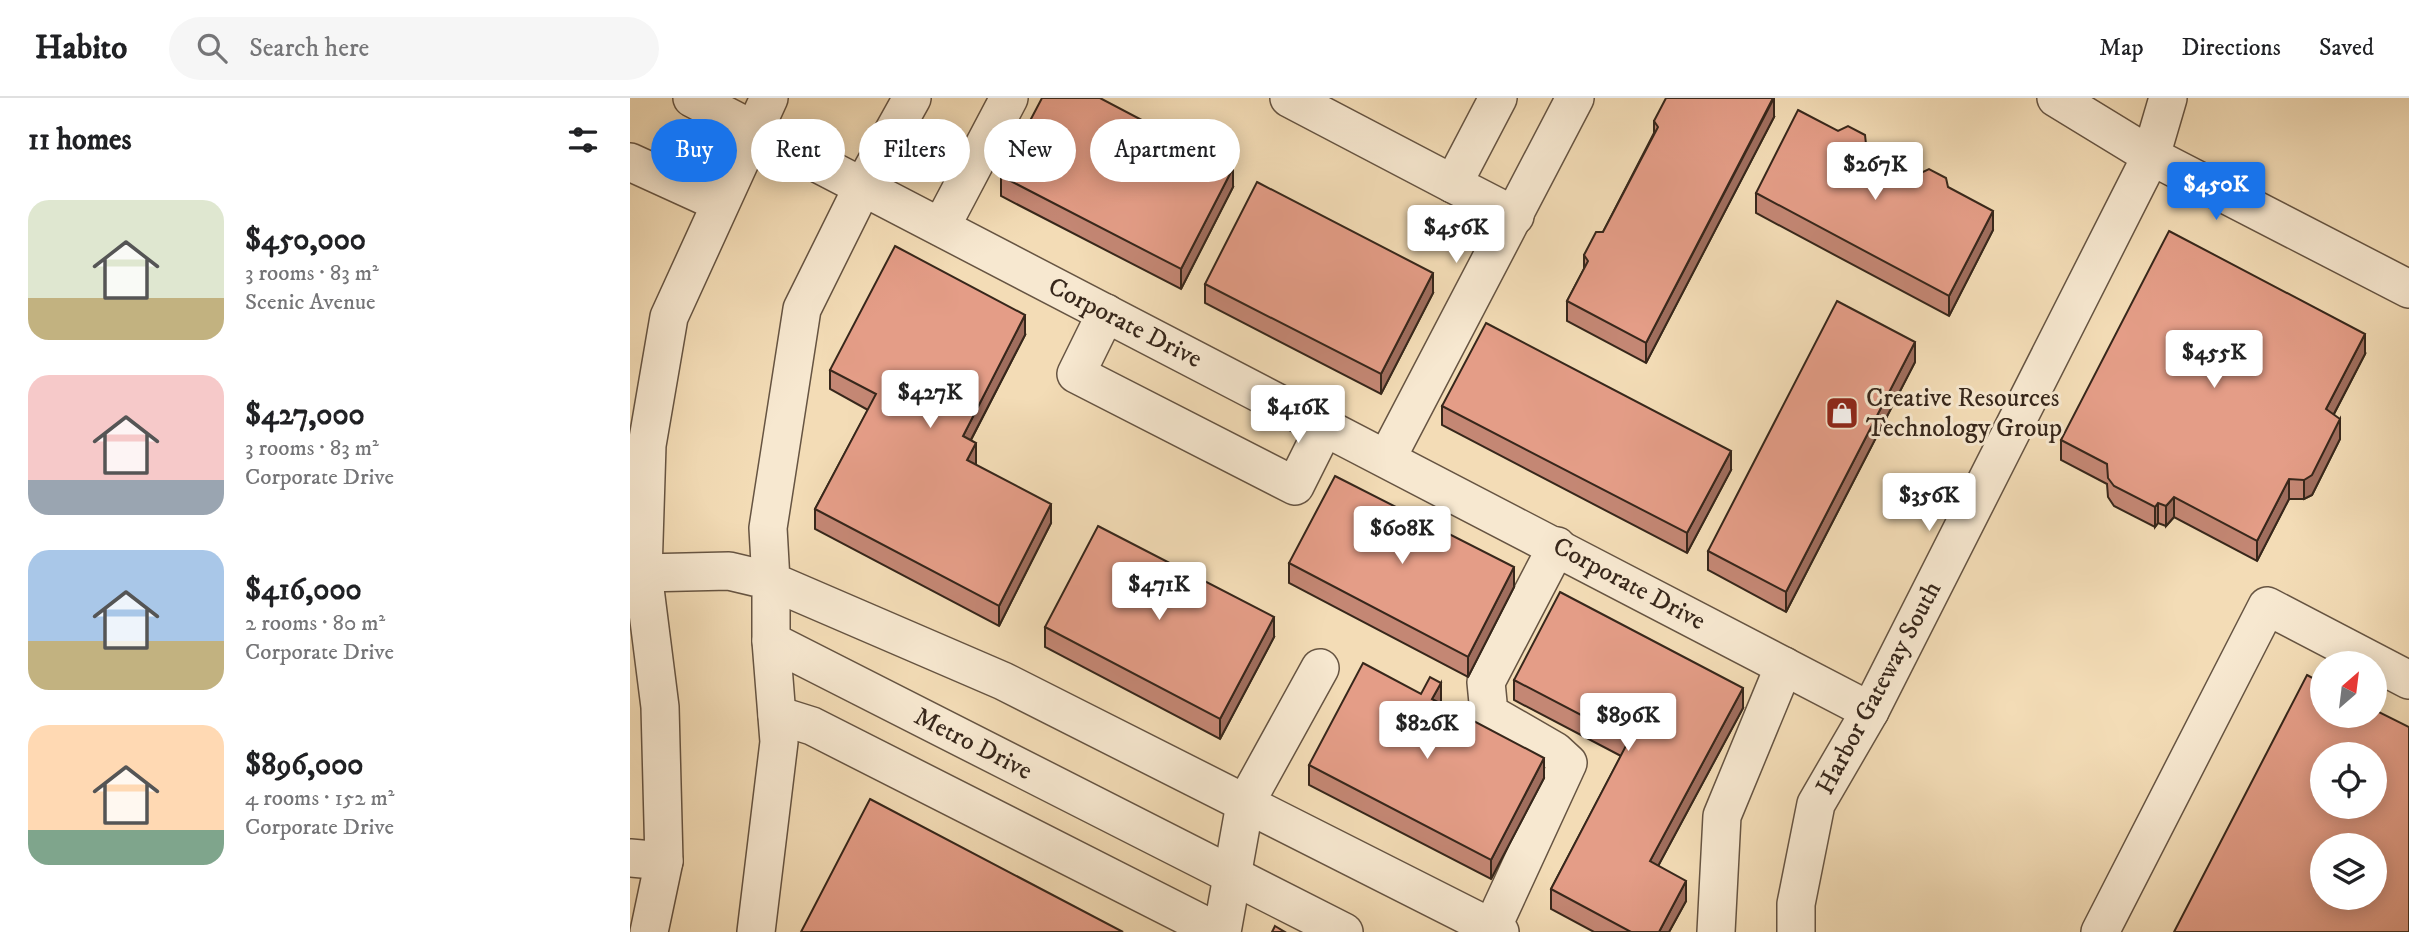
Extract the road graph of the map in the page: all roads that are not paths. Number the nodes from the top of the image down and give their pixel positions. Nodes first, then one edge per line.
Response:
1 (692, 98) edge
2 (912, 98) edge
3 (1009, 98) edge
4 (1289, 98) edge
5 (1498, 98) edge
6 (1575, 98) edge
7 (2056, 98) edge
8 (2168, 98) edge
9 (761, 114) edge
10 (2151, 156) junction
11 (630, 162) edge
12 (1454, 184) junction
13 (863, 186) junction
14 (720, 203) junction
15 (1515, 216) junction
16 (941, 227) junction
17 (2409, 289) edge
18 (1106, 313) junction
19 (1325, 426) junction
20 (1387, 458) junction
21 (638, 459) edge
22 (1557, 546) junction
23 (643, 573) junction
24 (771, 581) junction
25 (771, 641) junction
26 (1784, 666) junction
27 (1320, 668) dead end
28 (2409, 680) edge
29 (1870, 711) junction
30 (777, 716) junction
31 (1245, 804) junction
32 (647, 860) edge
33 (1233, 876) junction
34 (1496, 930) edge
35 (649, 932) edge
36 (756, 932) edge
37 (1220, 932) edge
38 (1344, 932) edge
39 (1716, 932) edge
40 (1796, 932) edge
41 (2099, 932) edge

1 - 9 street, Corporate Drive
2 - 13 street
3 - 16 street
4 - 12 street
5 - 12 street
6 - 15 street
7 - 10 street
8 - 10 street, Harbor Gateway South
9 - 13 street, Corporate Drive
9 - 14 street
10 - 17 street
10 - 29 street, Harbor Gateway South
11 - 14 street
12 - 15 street
13 - 16 street, Corporate Drive
13 - 24 street
14 - 21 street
15 - 20 street
16 - 18 street, Corporate Drive
18 - 19 street, Corporate Drive
18 - 19 street
19 - 20 street, Corporate Drive
20 - 22 street, Corporate Drive
21 - 23 street
22 - 26 street, Corporate Drive
22 - 34 street
23 - 24 street
23 - 32 street
24 - 25 street
24 - 31 street
25 - 30 street
25 - 33 street, Metro Drive
26 - 29 street, Corporate Drive
26 - 39 street
27 - 31 street
28 - 41 street
29 - 40 street, Harbor Gateway South
30 - 36 street
30 - 37 street
31 - 33 street
31 - 34 street
32 - 35 street
33 - 37 street
33 - 38 street, Metro Drive

